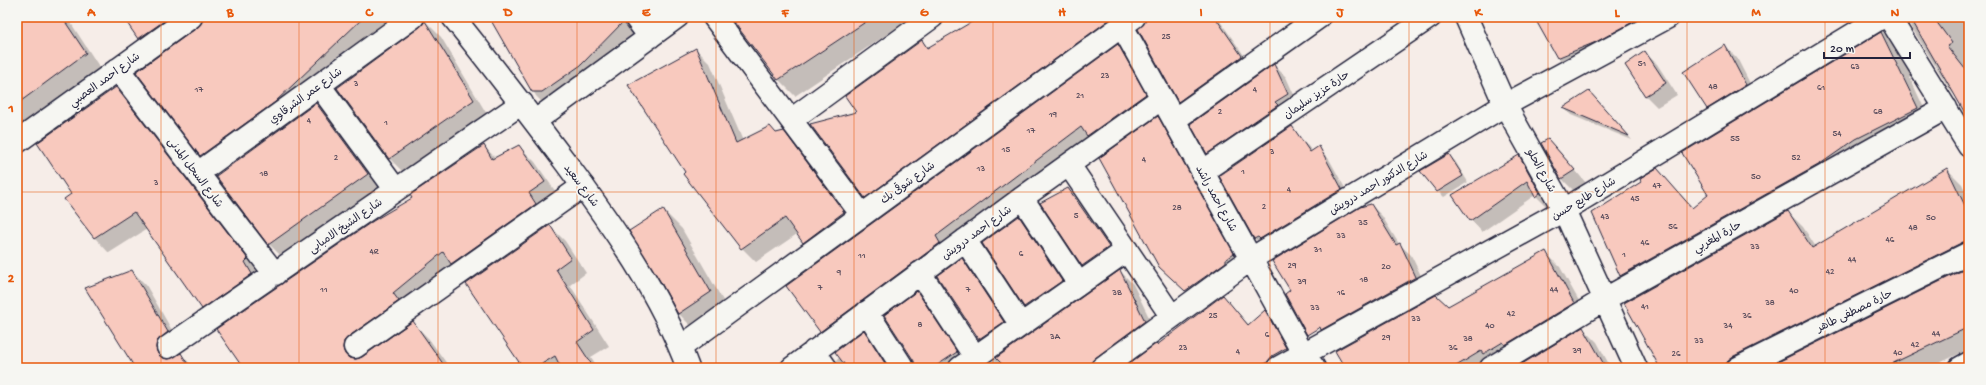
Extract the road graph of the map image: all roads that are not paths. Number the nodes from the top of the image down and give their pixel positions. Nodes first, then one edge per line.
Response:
1 (191, 17) edge
2 (413, 17) edge
3 (454, 17) edge
4 (635, 17) edge
5 (676, 17) edge
6 (714, 17) edge
7 (932, 17) edge
8 (1319, 17) edge
9 (1430, 17) edge
10 (1668, 17) edge
11 (1882, 17) edge
12 (1888, 17) edge
13 (1470, 19) edge
14 (1128, 22) edge
15 (650, 37) junction
16 (118, 69) junction
17 (319, 85) junction
18 (1162, 98) junction
19 (522, 103) junction
20 (1505, 105) junction
21 (1946, 108) junction
22 (791, 120) junction
23 (1174, 120) junction
24 (535, 121) junction
25 (17, 142) edge
26 (1968, 144) edge
27 (1069, 165) junction
28 (1202, 172) junction
29 (198, 173) junction
30 (583, 186) junction
31 (396, 190) junction
32 (1022, 198) junction
33 (1564, 210) junction
34 (862, 215) junction
35 (965, 240) junction
36 (1127, 250) junction
37 (1969, 253) edge
38 (1251, 259) junction
39 (920, 273) junction
40 (275, 274) junction
41 (1079, 284) junction
42 (1605, 299) junction
43 (867, 312) junction
44 (1172, 317) junction
45 (1021, 325) junction
46 (168, 347) dead end
47 (355, 347) dead end
48 (681, 347) junction
49 (820, 359) edge
50 (1309, 360) edge
51 (968, 362) edge
52 (1969, 363) edge
53 (688, 368) edge
54 (792, 368) edge
55 (904, 368) edge
56 (1102, 368) edge
57 (1278, 368) edge
58 (1491, 368) edge
59 (1636, 368) edge
60 (1738, 368) edge
61 (1960, 368) edge

1 - 16 street, شارع احمد العصبي
2 - 17 street, شارع عمر الشرقاوي
3 - 19 street, شارع سعيد
4 - 15 street
5 - 15 street
6 - 22 street
7 - 22 street
8 - 23 street
9 - 28 street, حارة عزيز سليمان
10 - 20 street, شارع الدكتور احمد درويش
11 - 33 street, شارع طايع حسن
12 - 21 street
13 - 20 street, شارع الحلو
14 - 18 street, شارع احمد راشد
14 - 34 street, شارع شوقى بك
15 - 24 street
16 - 25 street, شارع احمد العصبي
16 - 29 street, شارع السجل المدنى
17 - 29 street, شارع عمر الشرقاوي
17 - 31 street
18 - 23 street, شارع احمد راشد
18 - 27 street, شارع احمد درويش
19 - 24 street, شارع سعيد
19 - 31 street, شارع الشيخ الامبابى
20 - 33 street, شارع الحلو
20 - 38 street, شارع الدكتور احمد درويش
21 - 26 street
21 - 42 street, حارة المغربي
22 - 34 street
23 - 28 street, شارع احمد راشد
24 - 30 street, شارع سعيد
27 - 32 street, شارع احمد درويش
27 - 36 street
28 - 38 street, شارع احمد راشد
29 - 40 street, شارع السجل المدنى
30 - 47 street
30 - 48 street, شارع سعيد
31 - 40 street, شارع الشيخ الامبابى
32 - 35 street, شارع احمد درويش
32 - 41 street
33 - 42 street, شارع الحلو
33 - 50 street, شارع طايع حسن
34 - 48 street, شارع شوقى بك
35 - 39 street, شارع احمد درويش
35 - 45 street
36 - 41 street
36 - 44 street
37 - 60 street, حارة مصطفى طاهر
38 - 44 street, شارع الدكتور احمد درويش
38 - 50 street, شارع احمد راشد
39 - 43 street, شارع احمد درويش
39 - 51 street
40 - 46 street, شارع الشيخ الامبابى
41 - 45 street
42 - 58 street, حارة المغربي
42 - 59 street, شارع الحلو
43 - 49 street, شارع احمد درويش
43 - 55 street
44 - 56 street, شارع الدكتور احمد درويش
45 - 51 street
48 - 53 street, شارع سعيد
49 - 54 street, شارع احمد درويش
50 - 57 street, شارع طايع حسن
52 - 61 street

